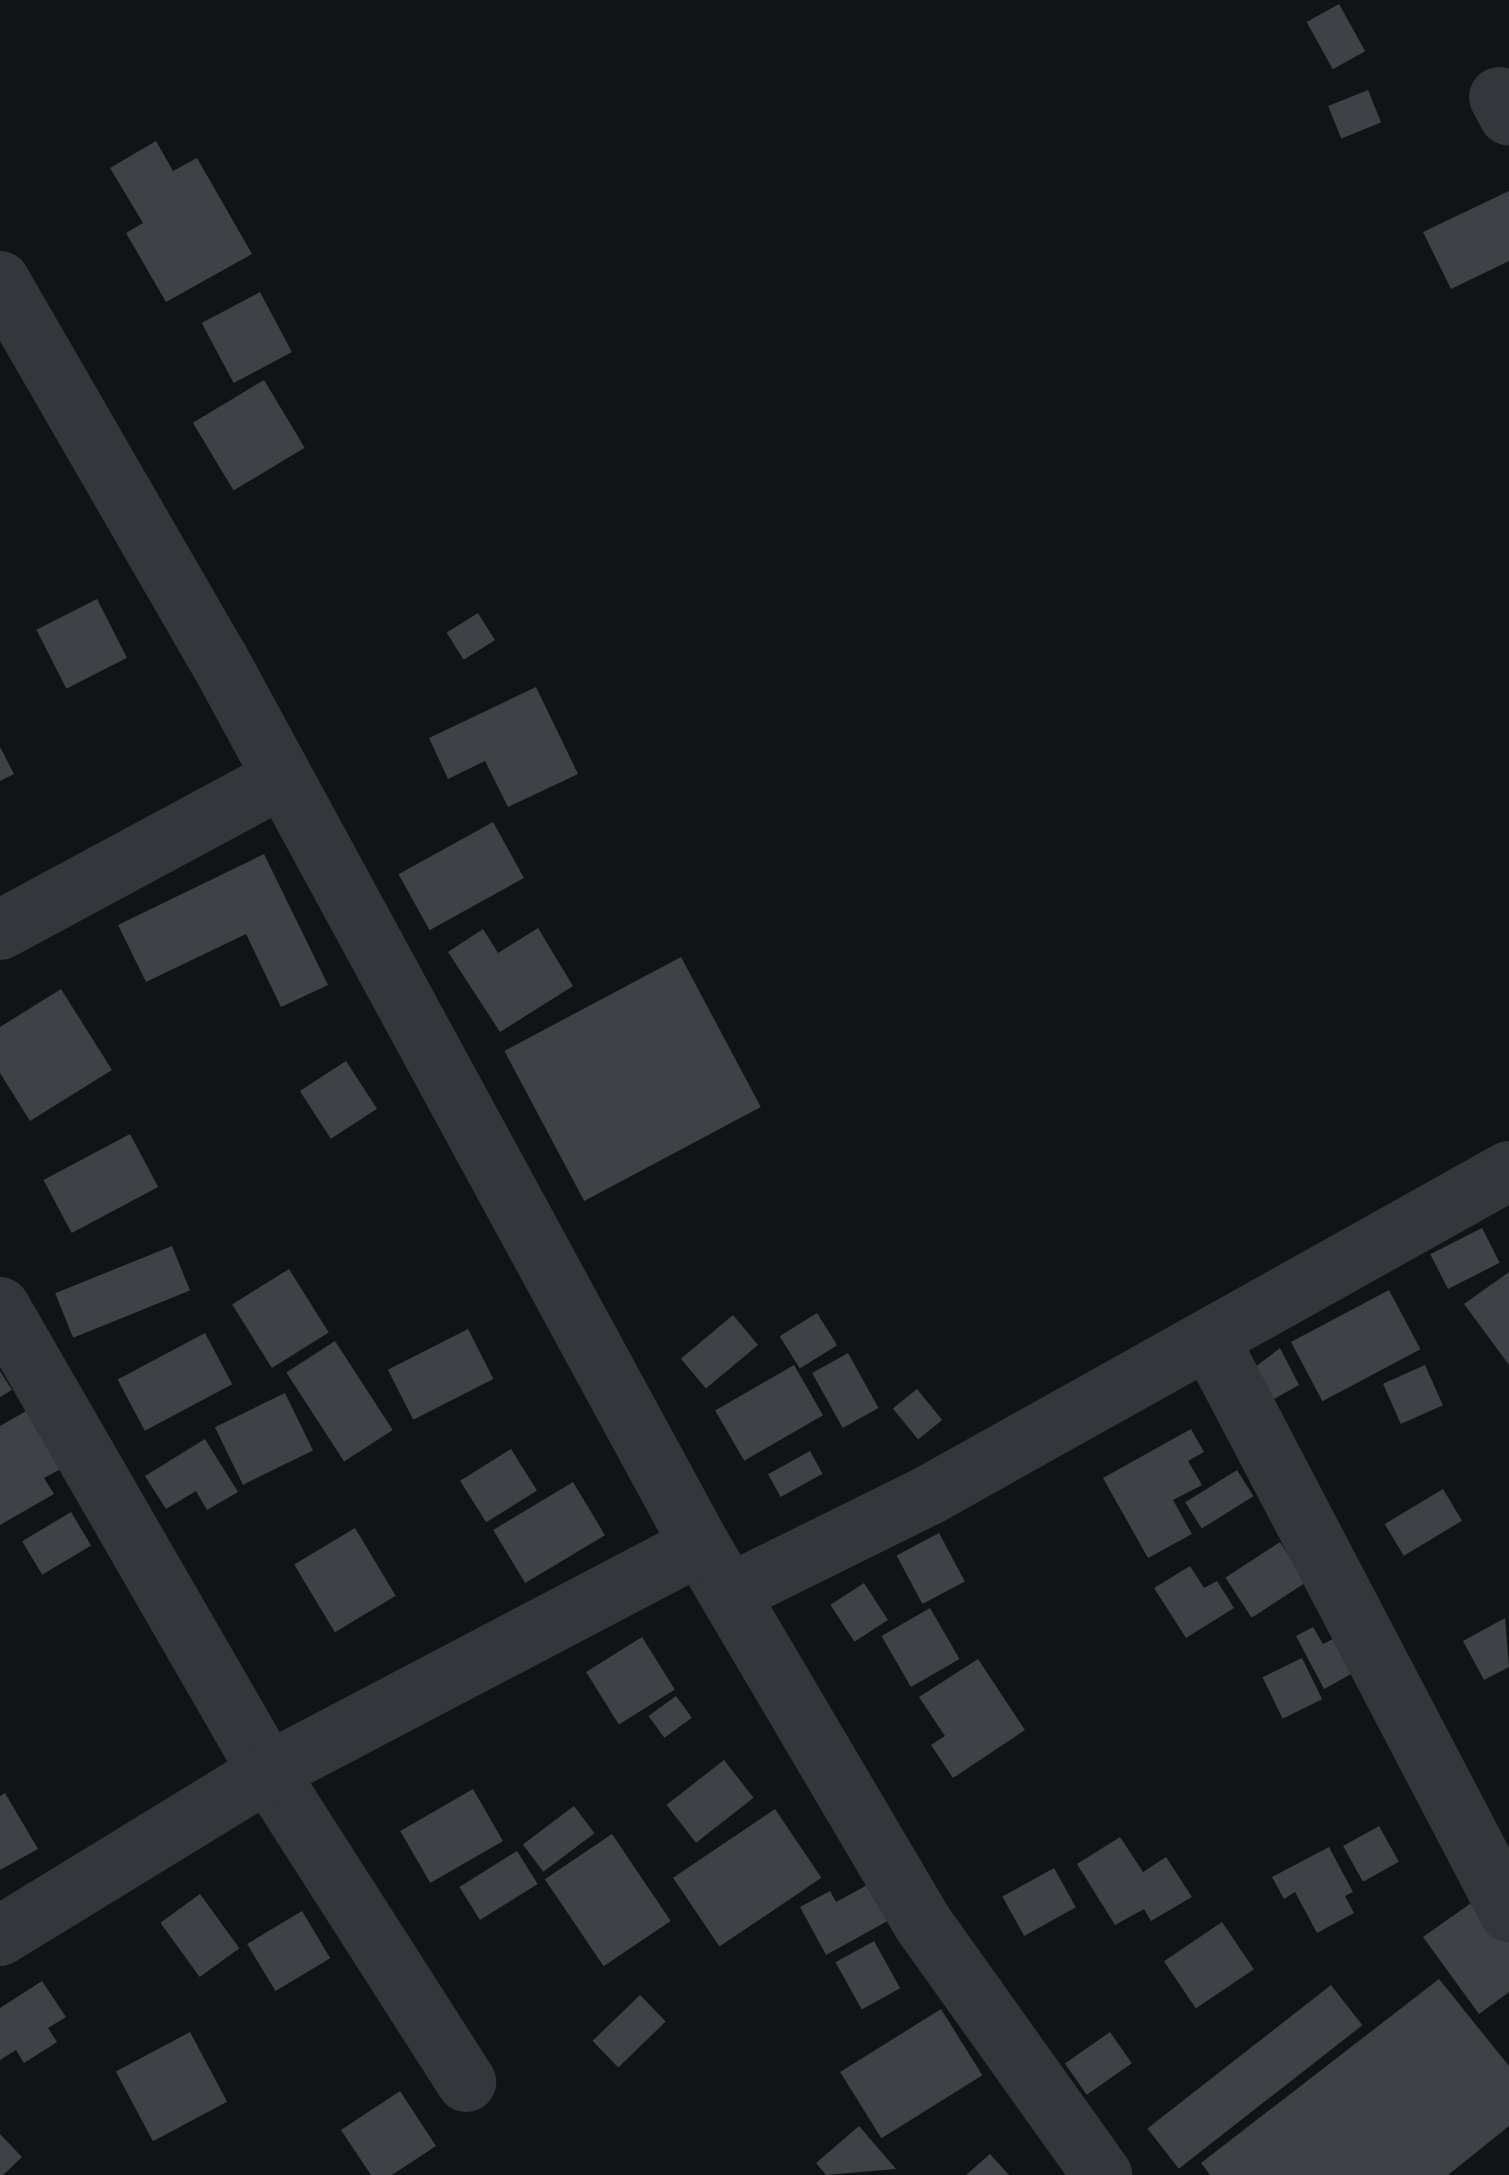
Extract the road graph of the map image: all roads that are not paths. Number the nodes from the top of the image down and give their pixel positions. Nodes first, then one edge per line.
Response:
1 (0, 281) edge
2 (282, 778) junction
3 (0, 930) edge
4 (1509, 1171) edge
5 (0, 1307) edge
6 (1209, 1339) junction
7 (715, 1569) junction
8 (268, 1772) junction
9 (1509, 1912) edge
10 (0, 1936) edge
11 (466, 2082) dead end
12 (1102, 2175) edge

1 - 2 street
2 - 3 street
2 - 7 street
4 - 6 street
5 - 8 street
6 - 7 street
6 - 9 street
7 - 8 street
7 - 12 street
8 - 10 street
8 - 11 street

